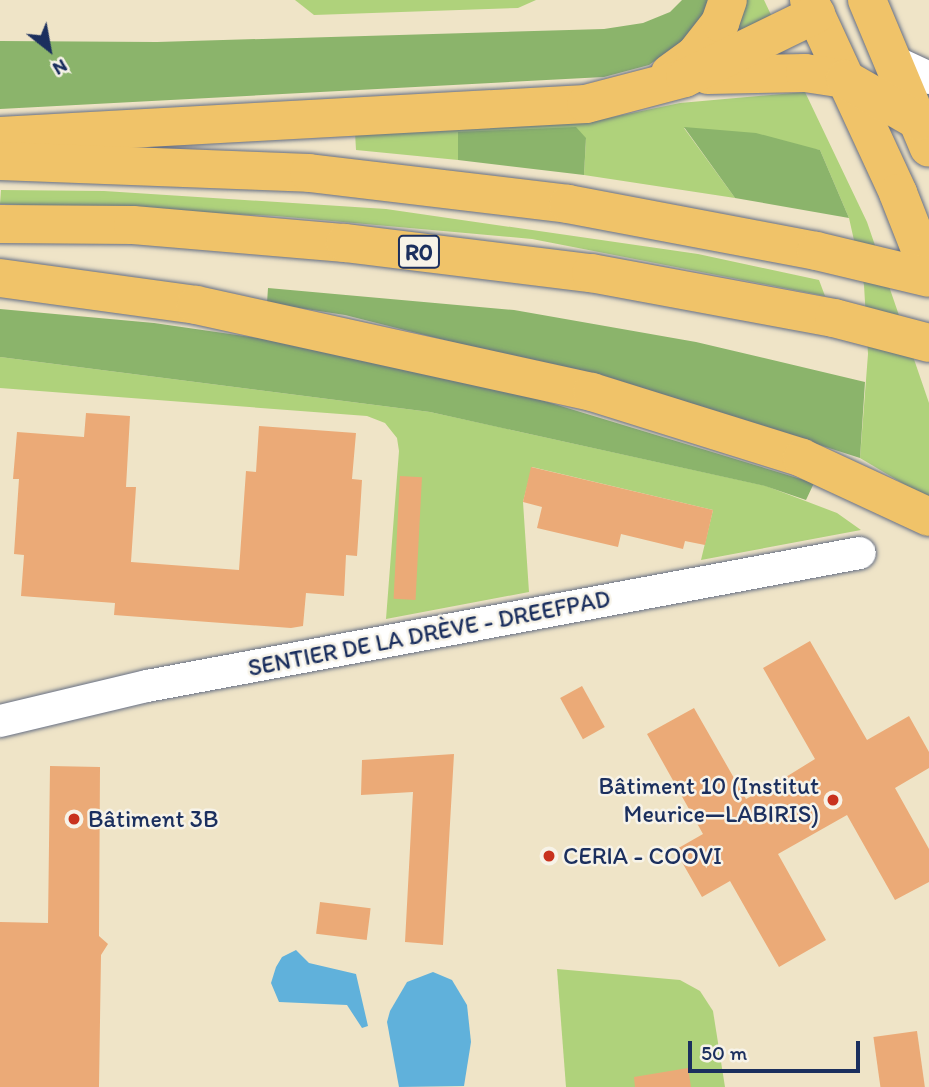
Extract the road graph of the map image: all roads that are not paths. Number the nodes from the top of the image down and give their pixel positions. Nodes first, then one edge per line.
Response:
1 (728, 0) edge
2 (861, 0) edge
3 (867, 0) edge
4 (816, 15) edge
5 (895, 62) junction
6 (685, 78) junction
7 (929, 78) edge
8 (845, 79) junction
9 (645, 90) junction
10 (0, 135) edge
11 (923, 135) edge
12 (0, 161) edge
13 (0, 224) edge
14 (929, 272) edge
15 (0, 278) edge
16 (929, 278) edge
17 (929, 343) edge
18 (881, 497) junction
19 (929, 517) edge
20 (929, 541) edge
21 (860, 553) dead end
22 (0, 721) edge

1 - 9 main road
2 - 4 main road
3 - 5 main road
4 - 5 main road
4 - 6 main road
4 - 8 main road
5 - 7 street
5 - 11 main road
6 - 8 main road
6 - 9 main road
8 - 11 main road
8 - 14 main road
9 - 10 main road
12 - 16 main road
13 - 17 main road, R0
15 - 18 main road
18 - 19 main road
18 - 20 main road
21 - 22 street, SENTIER DE LA DRÈVE - DREEFPAD

